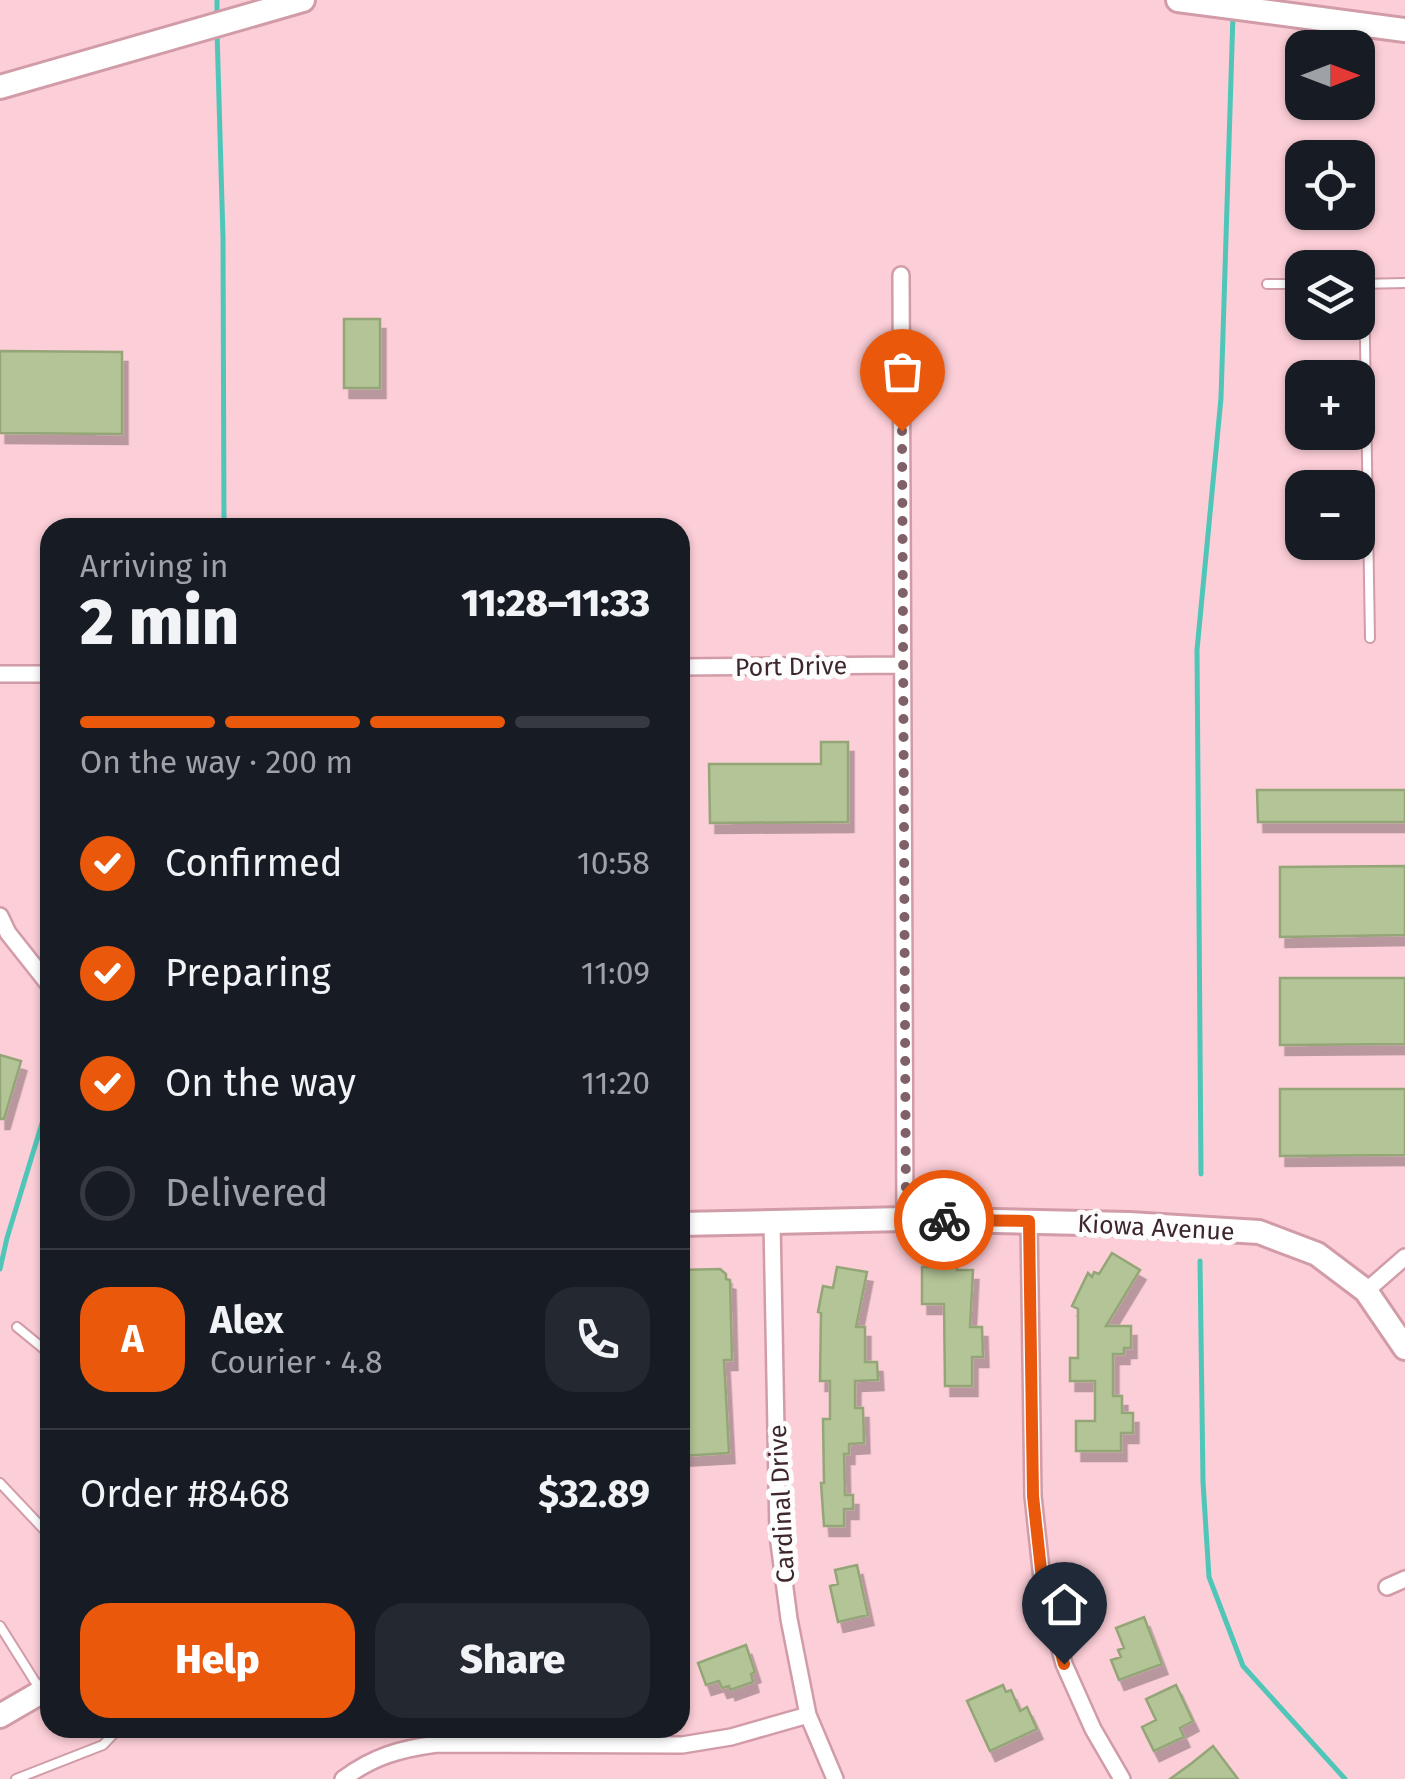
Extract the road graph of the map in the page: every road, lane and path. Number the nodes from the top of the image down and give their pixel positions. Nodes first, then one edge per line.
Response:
1 (303, 0) edge
2 (1178, 0) edge
3 (1405, 30) edge
4 (0, 88) edge
5 (901, 276) dead end
6 (1405, 283) edge
7 (1267, 284) dead end
8 (1285, 284) edge
9 (1375, 284) edge
10 (1362, 340) edge
11 (1370, 638) dead end
12 (902, 665) junction
13 (690, 668) edge
14 (0, 674) edge
15 (40, 674) edge
16 (0, 916) edge
17 (40, 973) edge
18 (906, 1219) junction
19 (1029, 1221) junction
20 (772, 1222) junction
21 (690, 1224) edge
22 (1405, 1257) edge
23 (1366, 1291) junction
24 (18, 1327) dead end
25 (40, 1346) edge
26 (1405, 1348) edge
27 (0, 1483) edge
28 (40, 1525) edge
29 (1405, 1579) edge
30 (1387, 1587) dead end
31 (0, 1626) edge
32 (40, 1682) edge
33 (40, 1693) edge
34 (808, 1715) junction
35 (0, 1716) edge
36 (110, 1738) edge
37 (16, 1779) edge
38 (344, 1779) edge
39 (835, 1779) edge
40 (1122, 1779) edge

1 - 4 street
2 - 3 street
5 - 12 street
6 - 9 lane
7 - 8 lane
10 - 11 lane
12 - 13 street, Port Drive
12 - 18 street
14 - 15 street
16 - 17 street
18 - 19 street, Kiowa Avenue
18 - 20 street, Kiowa Avenue
19 - 23 street, Kiowa Avenue
19 - 40 street
20 - 21 street, Kiowa Avenue
20 - 34 street, Cardinal Drive
22 - 23 street
23 - 26 street, Kiowa Avenue
24 - 25 lane
27 - 28 lane
29 - 30 street
31 - 32 lane
33 - 35 street
34 - 38 street
34 - 39 street, Cardinal Drive
36 - 37 lane

